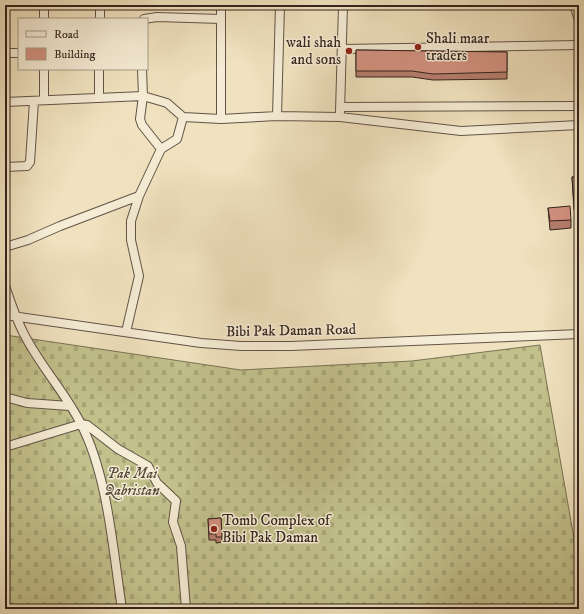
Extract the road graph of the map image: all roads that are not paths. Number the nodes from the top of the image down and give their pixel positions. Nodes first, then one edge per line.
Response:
1 (44, 5) edge
2 (100, 5) edge
3 (221, 5) edge
4 (280, 5) edge
5 (343, 5) edge
6 (574, 5) edge
7 (44, 18) edge
8 (100, 18) edge
9 (148, 18) edge
10 (221, 19) junction
11 (579, 20) edge
12 (579, 45) edge
13 (342, 50) junction
14 (5, 53) edge
15 (18, 53) edge
16 (44, 70) edge
17 (99, 70) edge
18 (142, 70) edge
19 (143, 96) junction
20 (98, 97) junction
21 (44, 100) junction
22 (34, 101) junction
23 (5, 102) edge
24 (579, 106) edge
25 (340, 107) junction
26 (277, 116) junction
27 (183, 117) junction
28 (340, 117) junction
29 (221, 119) junction
30 (579, 125) edge
31 (161, 149) junction
32 (5, 167) edge
33 (139, 196) junction
34 (5, 247) edge
35 (5, 286) edge
36 (5, 315) edge
37 (15, 316) junction
38 (126, 332) junction
39 (579, 334) edge
40 (5, 397) edge
41 (70, 406) junction
42 (81, 424) junction
43 (5, 447) edge
44 (122, 609) edge
45 (186, 609) edge

1 - 7 street
2 - 8 street
3 - 10 street
4 - 26 street
5 - 13 street
6 - 11 street
9 - 10 street
10 - 29 street
12 - 13 street
13 - 25 street
14 - 15 street
16 - 21 street
17 - 20 street
18 - 19 street
19 - 20 street
19 - 27 street
19 - 31 street
20 - 21 street
21 - 22 street
22 - 23 street
22 - 32 street
24 - 25 street
25 - 28 street
26 - 28 street
26 - 29 street
27 - 29 street
27 - 31 street
28 - 30 street
31 - 33 street
33 - 34 street
33 - 38 street
35 - 37 street
36 - 37 street, Bibi Pak Daman Road
37 - 38 street, Bibi Pak Daman Road
37 - 41 street
38 - 39 street, Bibi Pak Daman Road
40 - 41 street
41 - 42 street
42 - 43 street
42 - 44 street
42 - 45 street

